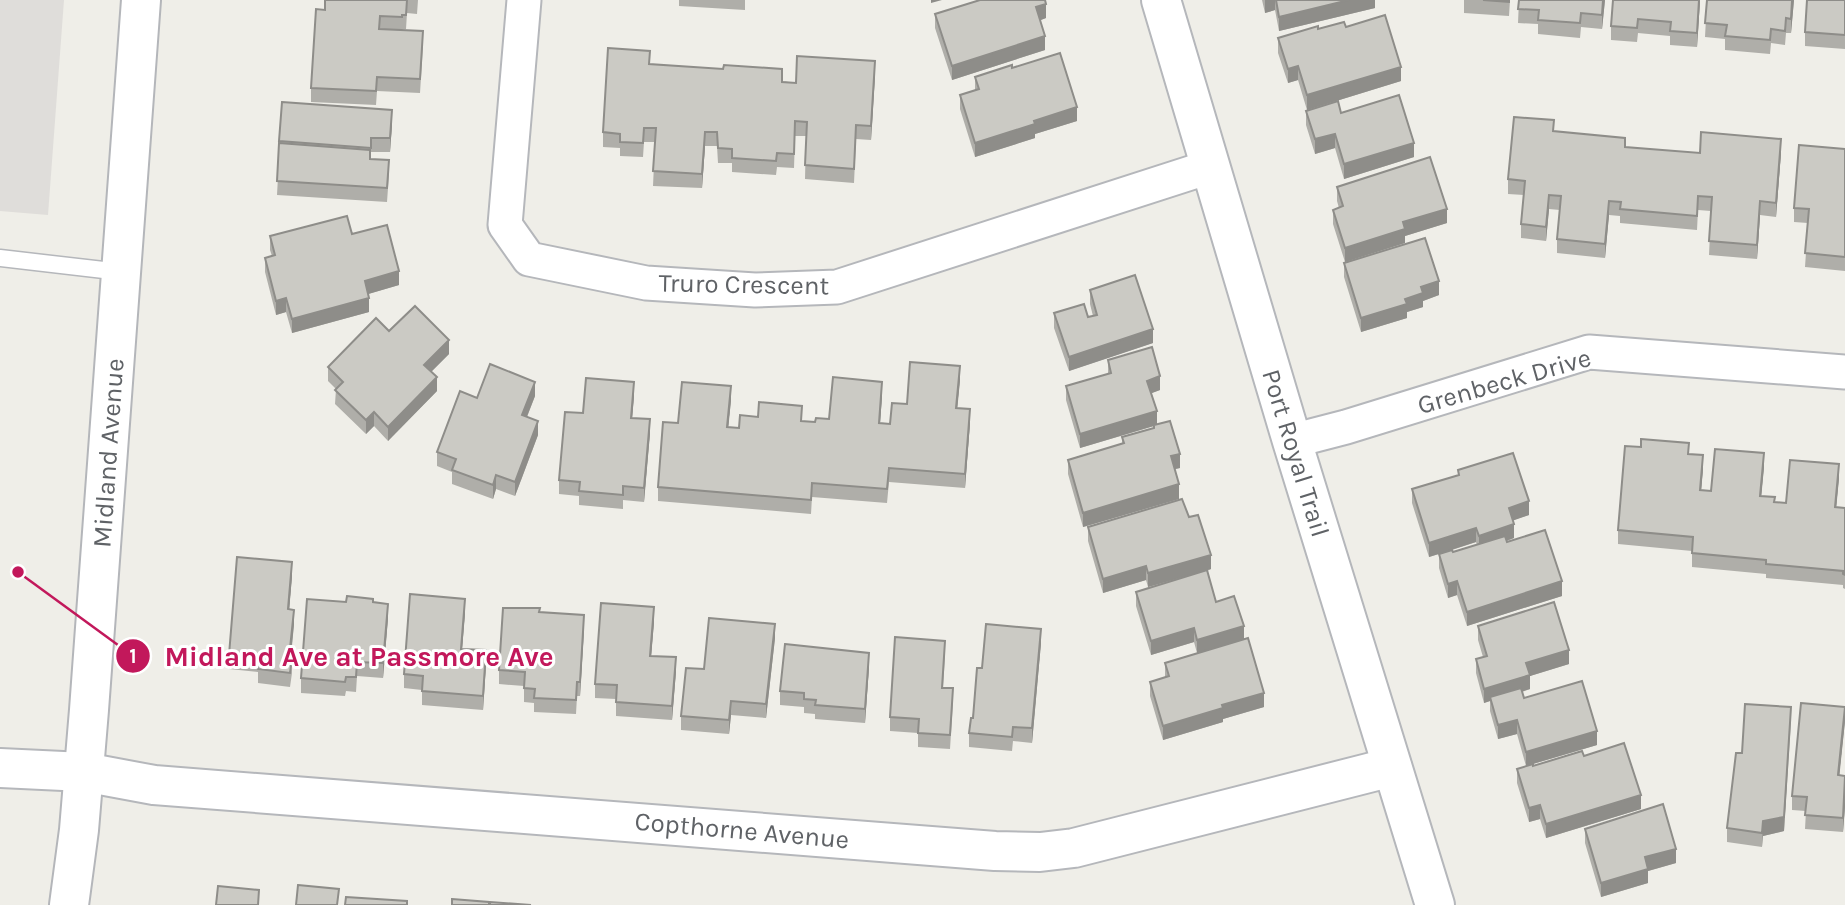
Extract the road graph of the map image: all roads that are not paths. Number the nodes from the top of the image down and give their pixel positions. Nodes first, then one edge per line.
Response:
1 (141, 0) edge
2 (524, 0) edge
3 (1161, 0) edge
4 (1209, 167) junction
5 (0, 258) edge
6 (121, 272) junction
7 (1845, 372) edge
8 (1292, 441) junction
9 (1392, 767) junction
10 (0, 768) edge
11 (84, 772) junction
12 (69, 905) edge
13 (1435, 905) edge

1 - 6 street, Midland Avenue
2 - 4 street, Truro Crescent
3 - 4 street, Port Royal Trail
4 - 8 street, Port Royal Trail
5 - 6 lane
6 - 11 street, Midland Avenue
7 - 8 street, Grenbeck Drive
8 - 9 street, Port Royal Trail
9 - 11 street, Copthorne Avenue
9 - 13 street, Port Royal Trail
10 - 11 street, Copthorne Avenue
11 - 12 street, Midland Avenue

